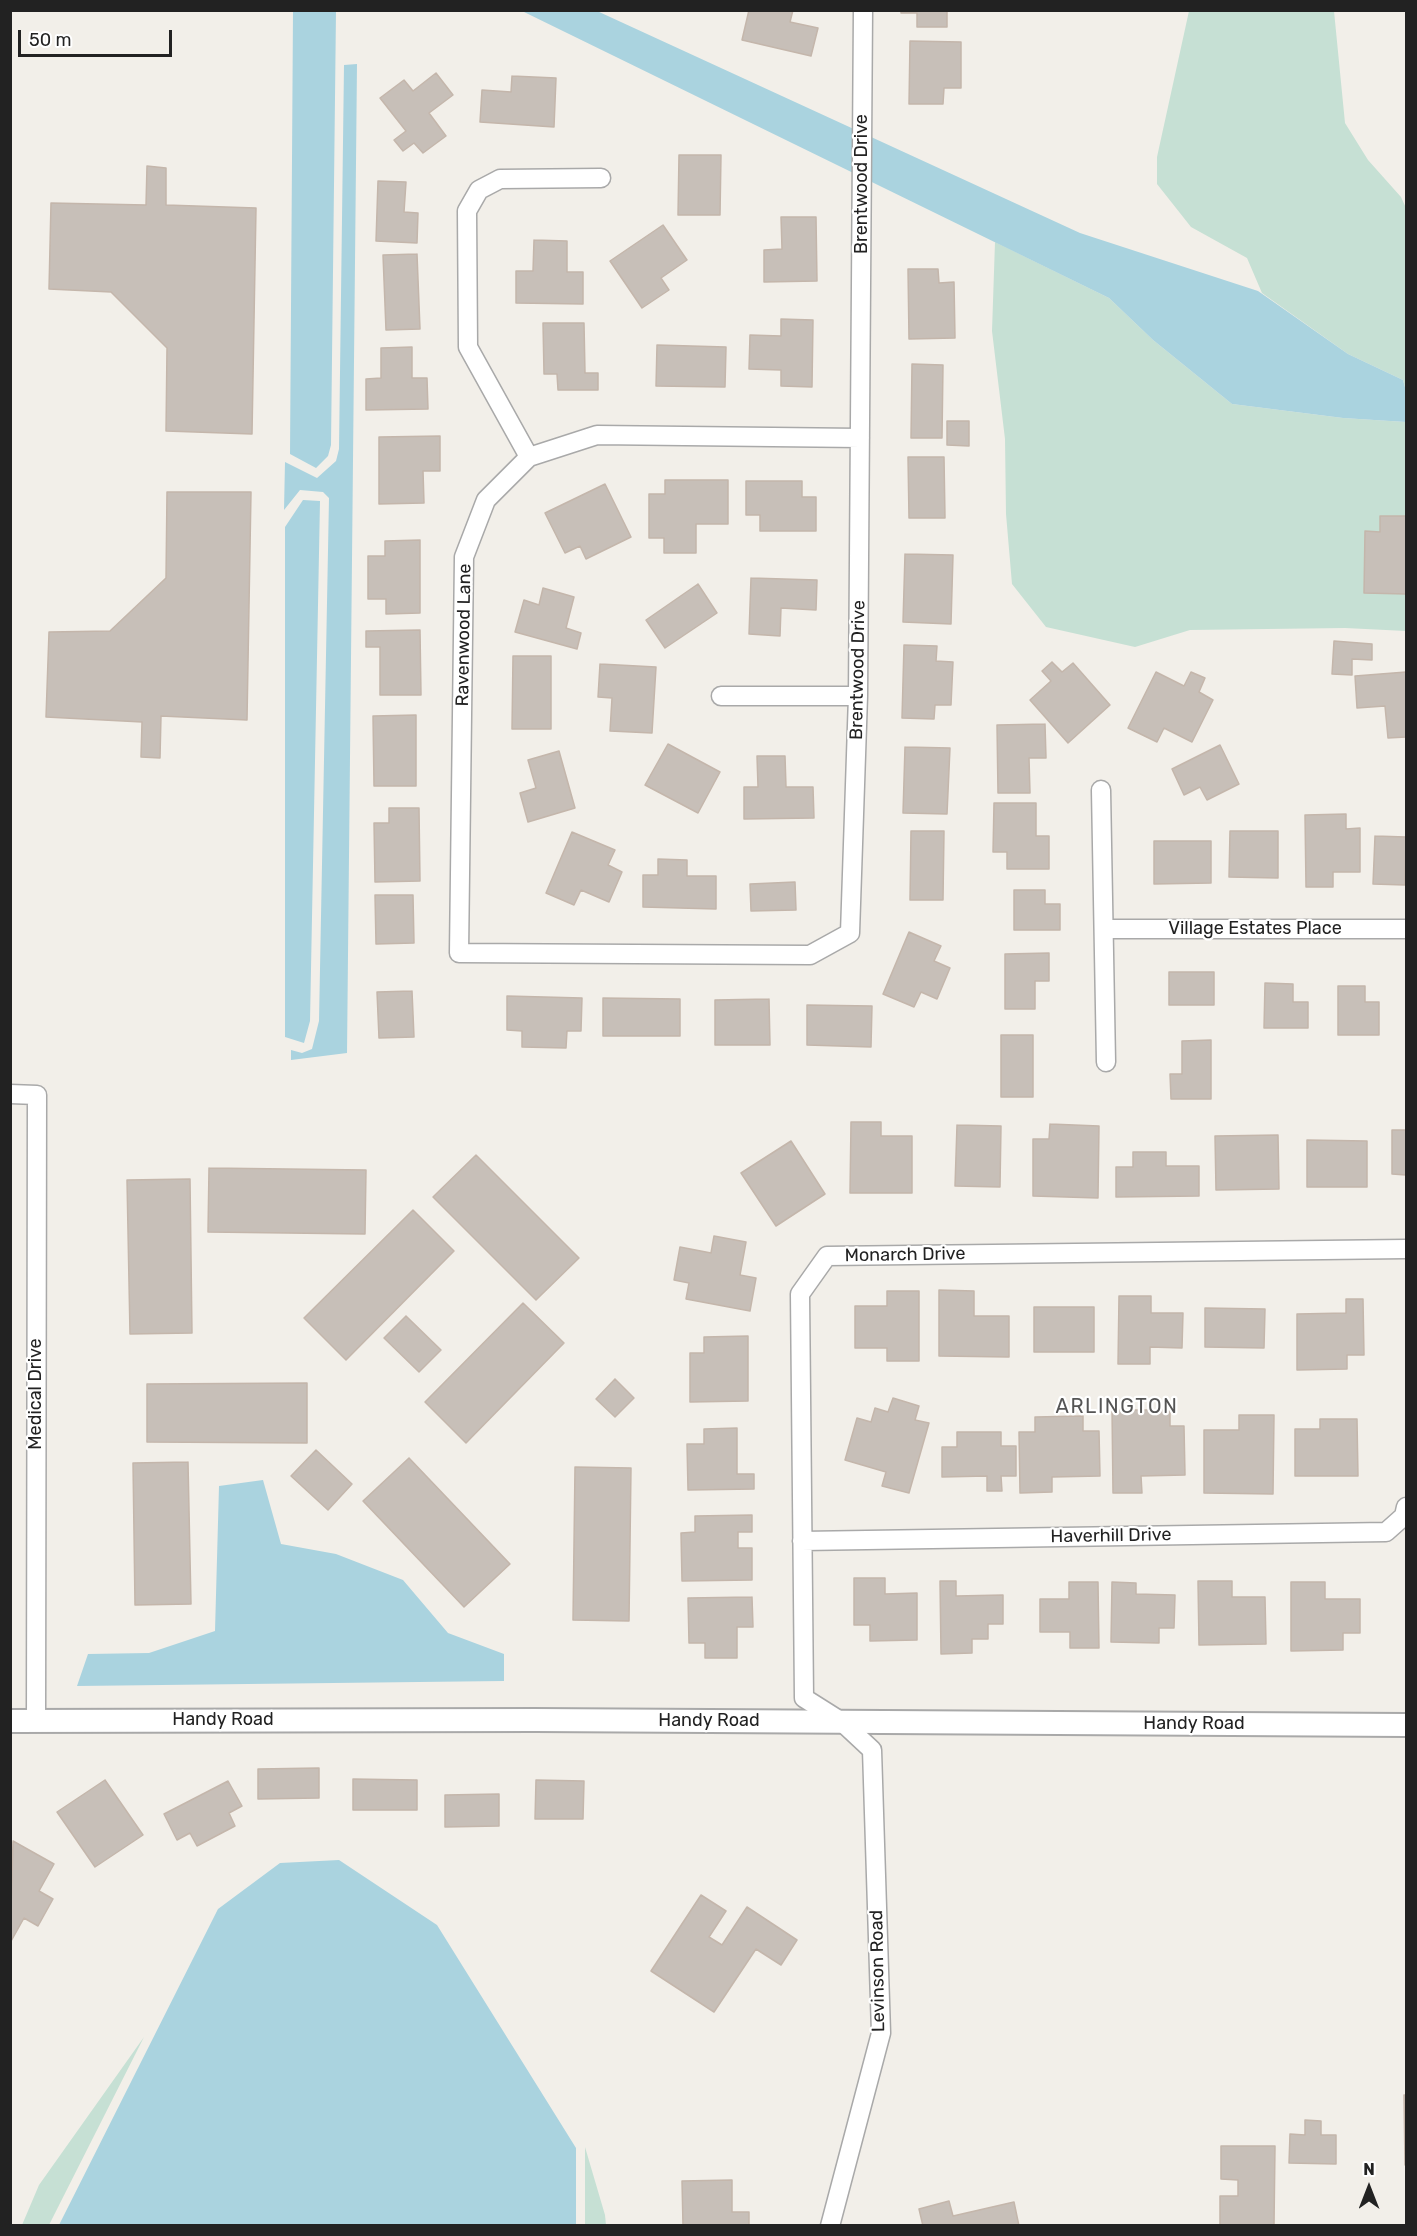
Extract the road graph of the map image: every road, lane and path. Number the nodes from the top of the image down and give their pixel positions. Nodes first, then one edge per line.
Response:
1 (863, 10) edge
2 (601, 178) dead end
3 (860, 438) junction
4 (529, 457) junction
5 (721, 696) dead end
6 (858, 696) junction
7 (1101, 789) dead end
8 (1104, 929) junction
9 (1407, 929) edge
10 (459, 953) joint
11 (1106, 1062) dead end
12 (10, 1094) edge
13 (1407, 1249) edge
14 (1407, 1507) edge
15 (802, 1541) junction
16 (10, 1721) edge
17 (36, 1721) junction
18 (842, 1722) junction
19 (1407, 1725) edge
20 (830, 2226) edge

1 - 3 street, Brentwood Drive
2 - 4 street
3 - 4 street, Ravenwood Lane
3 - 6 street, Brentwood Drive
4 - 10 street, Ravenwood Lane
5 - 6 street
6 - 10 street, Brentwood Drive
7 - 8 street
8 - 9 street, Village Estates Place
8 - 11 street
12 - 17 street, Medical Drive
13 - 15 street, Monarch Drive
14 - 15 street, Haverhill Drive
15 - 18 street, Monarch Drive
16 - 17 street, Handy Road
17 - 18 street, Handy Road
18 - 19 street, Handy Road
18 - 20 street, Levinson Road

